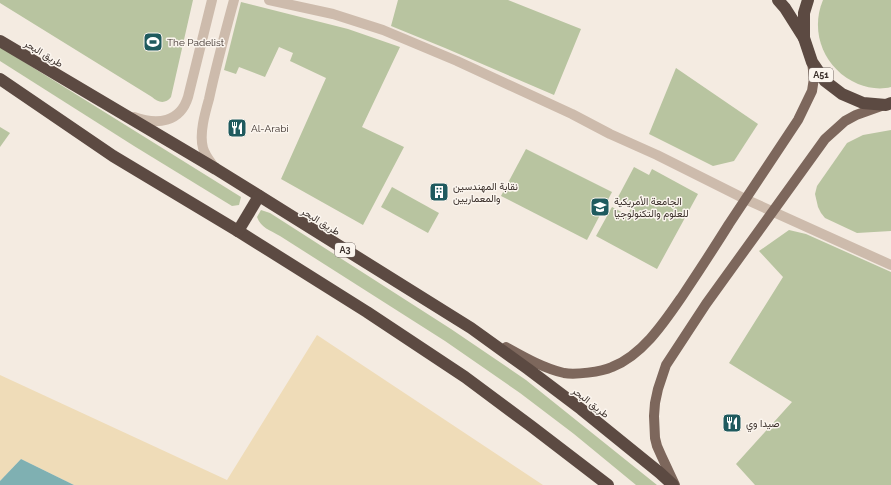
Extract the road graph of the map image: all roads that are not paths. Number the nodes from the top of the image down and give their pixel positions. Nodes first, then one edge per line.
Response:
1 (212, 0) edge
2 (234, 0) edge
3 (268, 0) edge
4 (778, 0) edge
5 (808, 0) edge
6 (804, 38) junction
7 (0, 41) edge
8 (812, 62) junction
9 (0, 79) edge
10 (888, 104) edge
11 (118, 111) junction
12 (216, 169) junction
13 (259, 196) junction
14 (745, 199) junction
15 (772, 211) junction
16 (238, 231) junction
17 (891, 265) edge
18 (471, 328) junction
19 (608, 485) edge
20 (674, 485) edge

1 - 11 street
2 - 12 street
3 - 14 street
4 - 6 highway, A51
5 - 6 highway, A51
6 - 8 highway, A51
7 - 11 highway, طريق البحر / A3
8 - 10 highway, A51
8 - 14 main road
9 - 16 highway
10 - 15 main road
11 - 12 highway, طريق البحر / A3
12 - 13 highway, طريق البحر / A3
13 - 16 highway
13 - 18 highway, طريق البحر / A3
14 - 15 street
14 - 18 main road
15 - 17 street
15 - 20 main road
16 - 19 highway
18 - 20 highway, طريق البحر / A3

